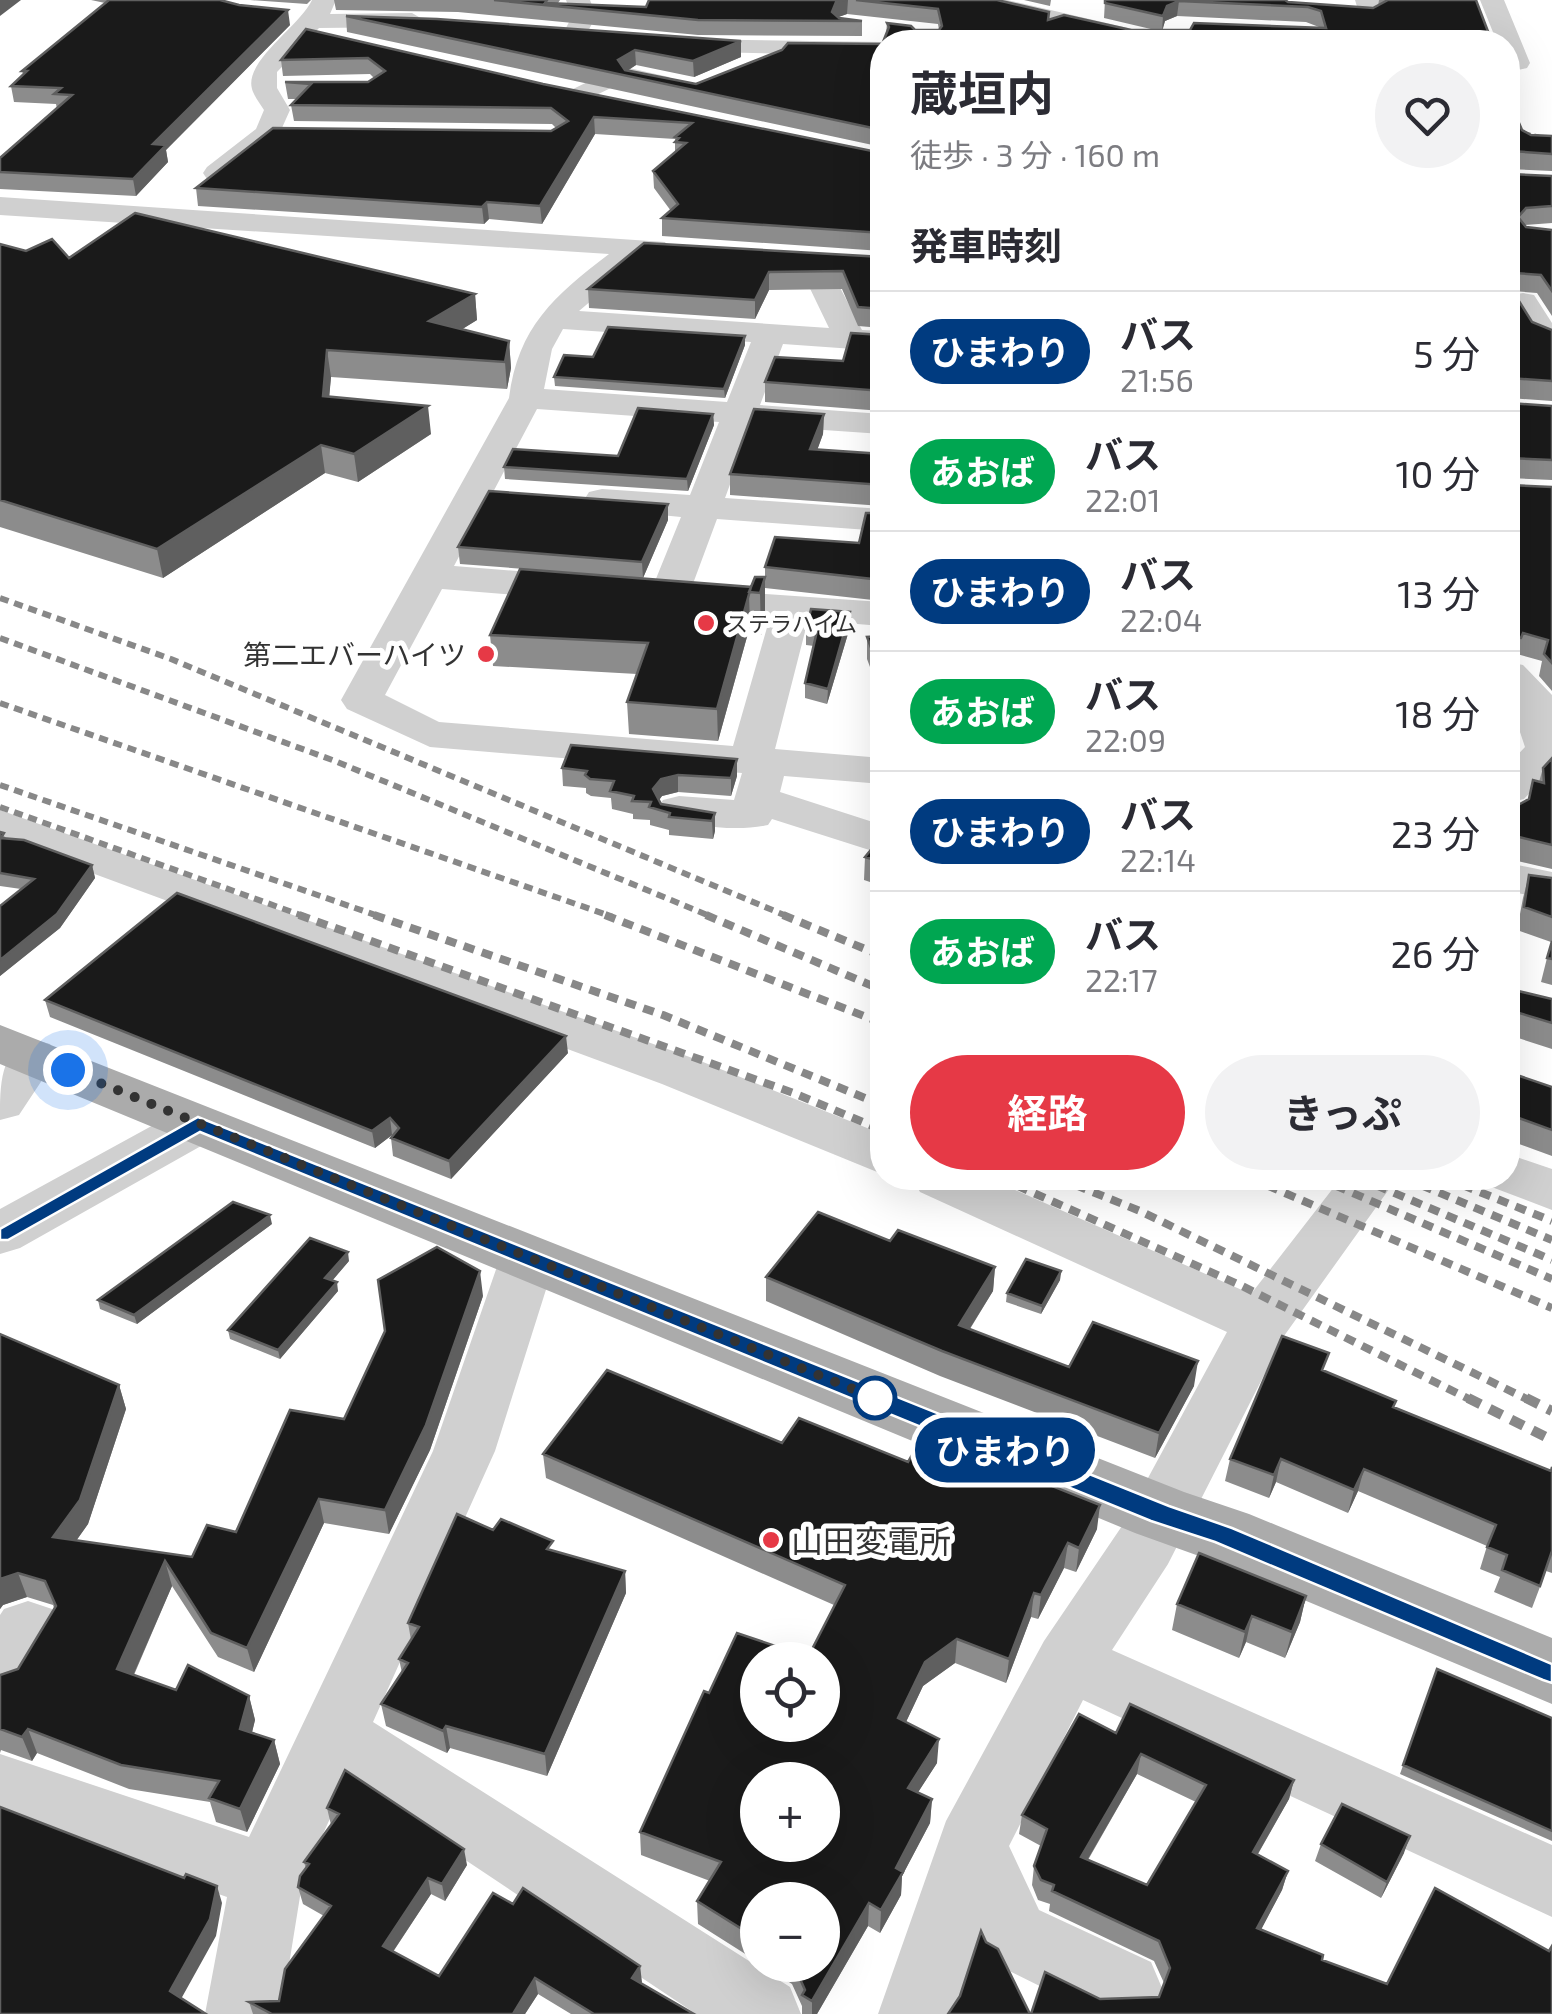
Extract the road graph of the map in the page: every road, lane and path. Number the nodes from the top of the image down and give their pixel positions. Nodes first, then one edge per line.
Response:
1 (578, 0) edge
2 (976, 0) edge
3 (1492, 0) edge
4 (1369, 6) edge
5 (1337, 10) edge
6 (280, 13) edge
7 (314, 17) edge
8 (446, 22) edge
9 (806, 23) edge
10 (1134, 30) edge
11 (1376, 30) edge
12 (1505, 30) edge
13 (575, 32) edge
14 (870, 35) edge
15 (651, 41) edge
16 (870, 43) edge
17 (358, 45) edge
18 (705, 46) junction
19 (777, 47) junction
20 (842, 48) junction
21 (742, 70) edge
22 (811, 74) edge
23 (643, 79) junction
24 (679, 86) edge
25 (300, 87) edge
26 (264, 88) junction
27 (546, 90) edge
28 (578, 96) junction
29 (614, 104) edge
30 (268, 132) junction
31 (302, 134) edge
32 (0, 206) edge
33 (162, 216) junction
34 (637, 247) junction
35 (674, 250) edge
36 (785, 257) edge
37 (822, 259) junction
38 (856, 261) edge
39 (1528, 302) edge
40 (833, 304) junction
41 (866, 306) edge
42 (550, 319) junction
43 (771, 332) junction
44 (867, 340) edge
45 (1552, 340) edge
46 (526, 398) junction
47 (740, 414) junction
48 (870, 423) edge
49 (570, 503) edge
50 (704, 507) junction
51 (870, 519) edge
52 (428, 576) junction
53 (638, 594) junction
54 (792, 607) junction
55 (870, 613) edge
56 (1520, 656) edge
57 (1552, 658) edge
58 (1520, 685) edge
59 (1549, 749) edge
60 (870, 771) edge
61 (758, 773) junction
62 (1520, 778) edge
63 (679, 808) edge
64 (0, 824) edge
65 (870, 834) edge
66 (1520, 879) edge
67 (1552, 886) edge
68 (16, 1050) edge
69 (0, 1102) edge
70 (198, 1124) junction
71 (870, 1150) edge
72 (1520, 1178) edge
73 (965, 1190) edge
74 (1361, 1190) edge
75 (1552, 1191) edge
76 (0, 1234) edge
77 (528, 1258) junction
78 (1261, 1324) junction
79 (1160, 1514) junction
80 (1068, 1662) junction
81 (1552, 1672) edge
82 (335, 1735) junction
83 (0, 1786) edge
84 (972, 1845) junction
85 (266, 1877) junction
86 (1552, 1882) edge
87 (1124, 1988) dead end
88 (243, 2014) edge
89 (763, 2014) edge
90 (916, 2014) edge

1 - 13 street
2 - 10 street
3 - 12 street
4 - 5 street
4 - 11 street
6 - 7 street
7 - 8 street
7 - 17 street
7 - 26 street
9 - 14 street
15 - 18 street
16 - 20 street
18 - 19 street
18 - 23 street
19 - 20 street
19 - 21 street
20 - 22 street
23 - 24 street
23 - 28 street
25 - 26 street
26 - 30 street
27 - 28 street
28 - 29 street
30 - 31 street
30 - 33 street
32 - 33 street
33 - 34 street
34 - 35 street
34 - 42 street
36 - 37 street
37 - 38 street
37 - 40 street
39 - 45 street
40 - 41 street
40 - 44 street
42 - 43 street
42 - 46 street
43 - 44 street
43 - 47 street
46 - 47 street
46 - 52 street
47 - 48 street
47 - 50 street
49 - 50 street
50 - 51 street
50 - 53 street
52 - 53 street
52 - 61 street
53 - 54 street
54 - 55 street
54 - 61 street
56 - 57 street
58 - 59 street
59 - 62 street
60 - 61 street
61 - 63 street
61 - 65 street
64 - 71 street
66 - 67 street
68 - 69 street
68 - 70 main road
70 - 76 street
70 - 77 main road
72 - 75 street
73 - 78 street
74 - 78 street
77 - 79 main road
77 - 82 street
78 - 79 street
79 - 80 street
79 - 81 main road
80 - 84 street
80 - 86 street
82 - 85 street
82 - 89 street
83 - 85 street
84 - 87 street
84 - 90 street
85 - 88 street

